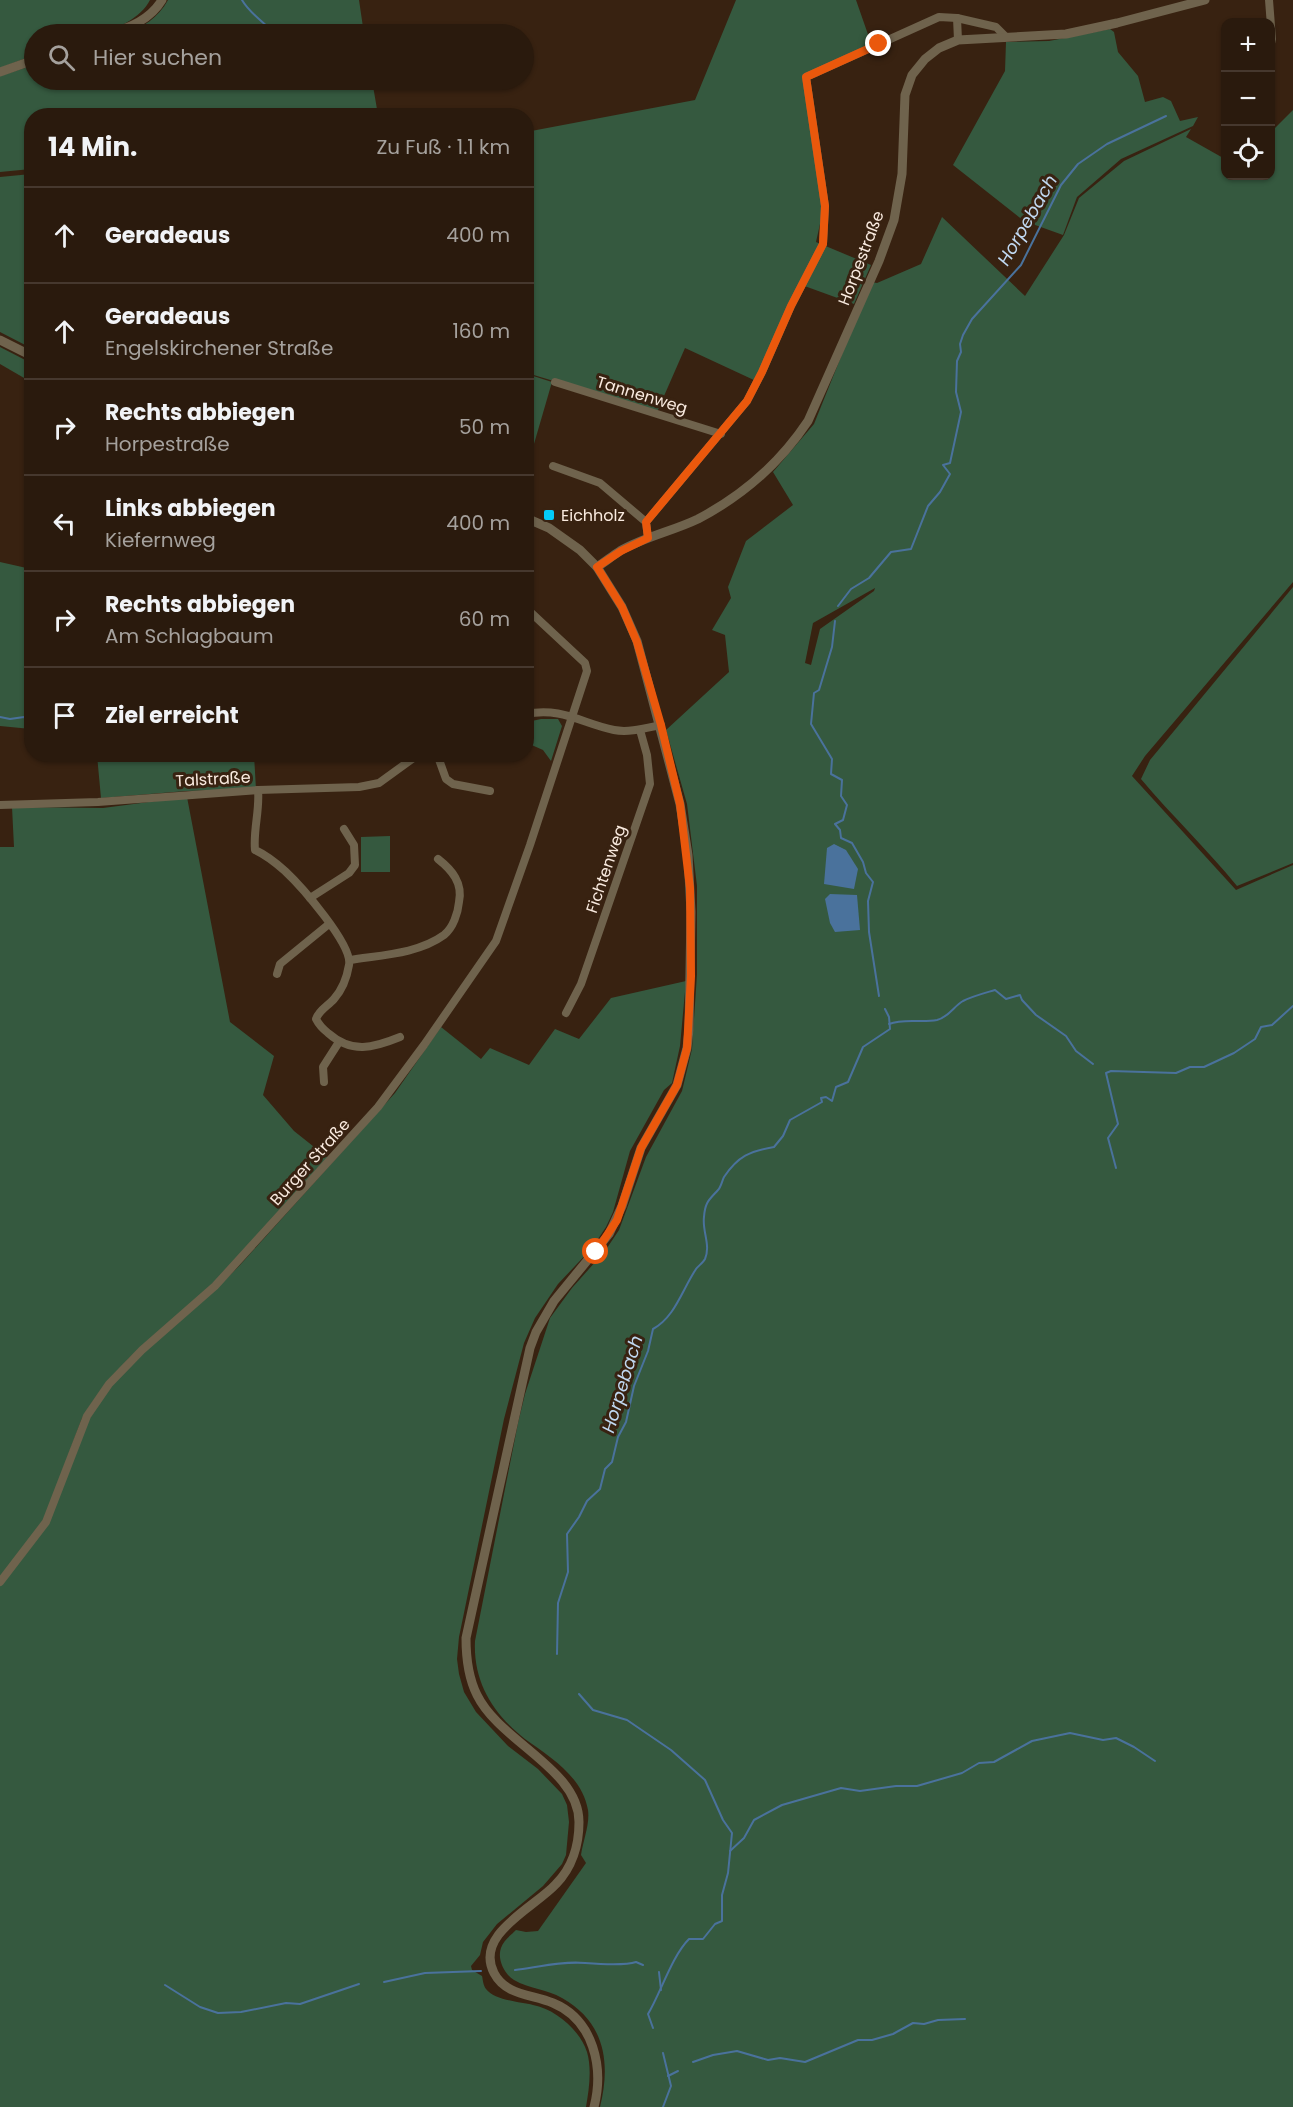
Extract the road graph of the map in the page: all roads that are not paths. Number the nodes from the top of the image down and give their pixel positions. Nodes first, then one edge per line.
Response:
1 (1205, 0) edge
2 (1269, 0) edge
3 (159, 2) edge
4 (957, 18) junction
5 (1270, 18) edge
6 (135, 24) edge
7 (1006, 37) junction
8 (958, 40) junction
9 (24, 64) edge
10 (0, 72) edge
11 (0, 340) edge
12 (24, 352) edge
13 (555, 382) dead end
14 (721, 434) junction
15 (553, 466) dead end
16 (534, 522) edge
17 (646, 522) junction
18 (648, 538) junction
19 (597, 567) junction
20 (534, 615) edge
21 (534, 713) edge
22 (572, 716) junction
23 (661, 725) junction
24 (640, 730) junction
25 (408, 762) edge
26 (440, 762) edge
27 (258, 790) junction
28 (490, 791) dead end
29 (0, 805) edge
30 (344, 829) dead end
31 (438, 859) dead end
32 (310, 898) junction
33 (329, 924) junction
34 (350, 960) junction
35 (277, 974) dead end
36 (566, 1013) dead end
37 (400, 1037) dead end
38 (339, 1042) junction
39 (324, 1082) dead end
40 (0, 1582) edge
41 (594, 2107) edge

1 - 7 street, Horpestraße
2 - 5 street
3 - 6 street
4 - 7 street
4 - 8 street
4 - 14 street
7 - 8 street, Horpestraße
8 - 18 street, Horpestraße
9 - 10 street
11 - 12 street
13 - 14 street, Tannenweg
14 - 17 street
15 - 17 street
16 - 19 street
17 - 18 street
18 - 19 street, Horpestraße
19 - 23 street
20 - 22 street
21 - 22 street
22 - 24 street
22 - 40 street, Burger Straße
23 - 24 street
23 - 41 street
24 - 36 street, Fichtenweg
25 - 27 street, Talstraße
26 - 28 street
27 - 29 street, Talstraße
27 - 32 street
30 - 32 street
31 - 34 street
32 - 33 street
33 - 34 street
33 - 35 street
34 - 38 street
37 - 38 street
38 - 39 street

